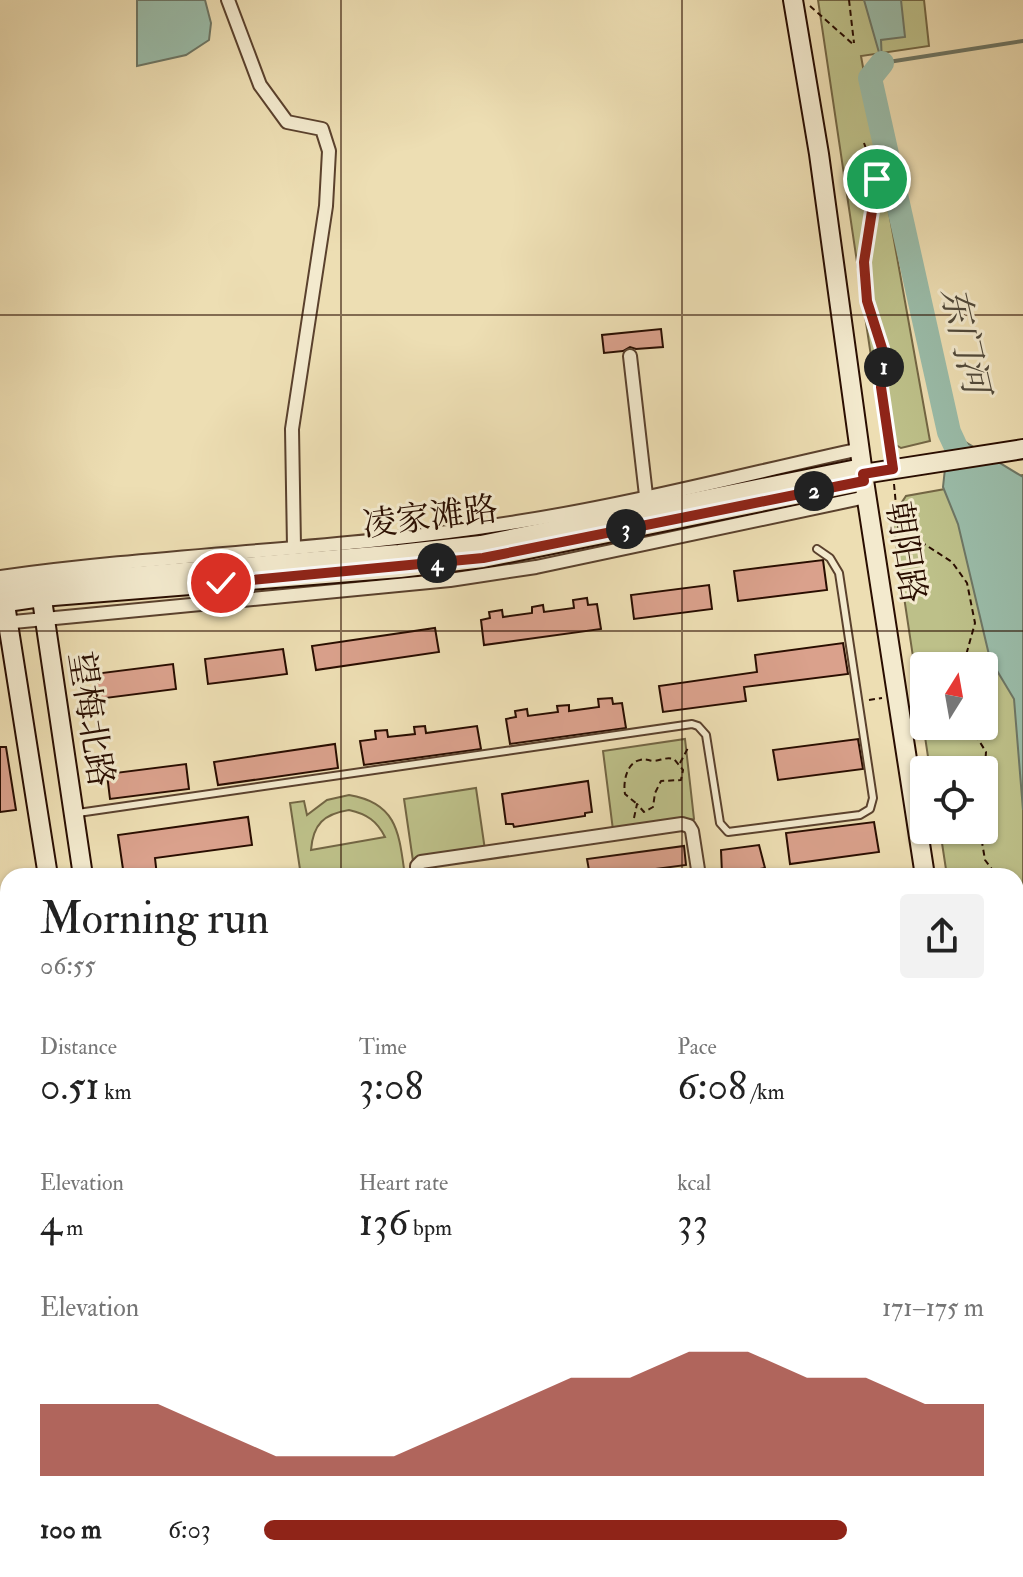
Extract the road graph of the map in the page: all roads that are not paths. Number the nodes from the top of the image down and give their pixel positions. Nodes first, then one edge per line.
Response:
1 (228, 0) edge
2 (801, 3) edge
3 (630, 356) dead end
4 (1023, 449) edge
5 (863, 474) junction
6 (647, 504) junction
7 (294, 546) junction
8 (817, 549) dead end
9 (39, 585) junction
10 (1, 590) edge
11 (44, 619) junction
12 (4, 623) edge
13 (74, 814) junction
14 (47, 868) edge
15 (82, 868) edge
16 (417, 868) edge
17 (698, 868) edge
18 (924, 868) edge

1 - 7 street
2 - 5 main road, 朝阳路
3 - 6 street
4 - 5 main road, 凌家滩路
5 - 6 main road, 凌家滩路
5 - 9 main road, 凌家滩路
5 - 11 street
5 - 18 main road, 朝阳路
6 - 7 street
6 - 9 main road, 凌家滩路
7 - 9 street
8 - 13 lane
9 - 10 main road, 凌家滩路
9 - 10 street
9 - 11 main road, 望梅北路
10 - 12 main road, 望梅北路
11 - 12 street
11 - 13 main road, 望梅北路
12 - 14 main road, 望梅北路
13 - 15 main road, 望梅北路
16 - 17 street

